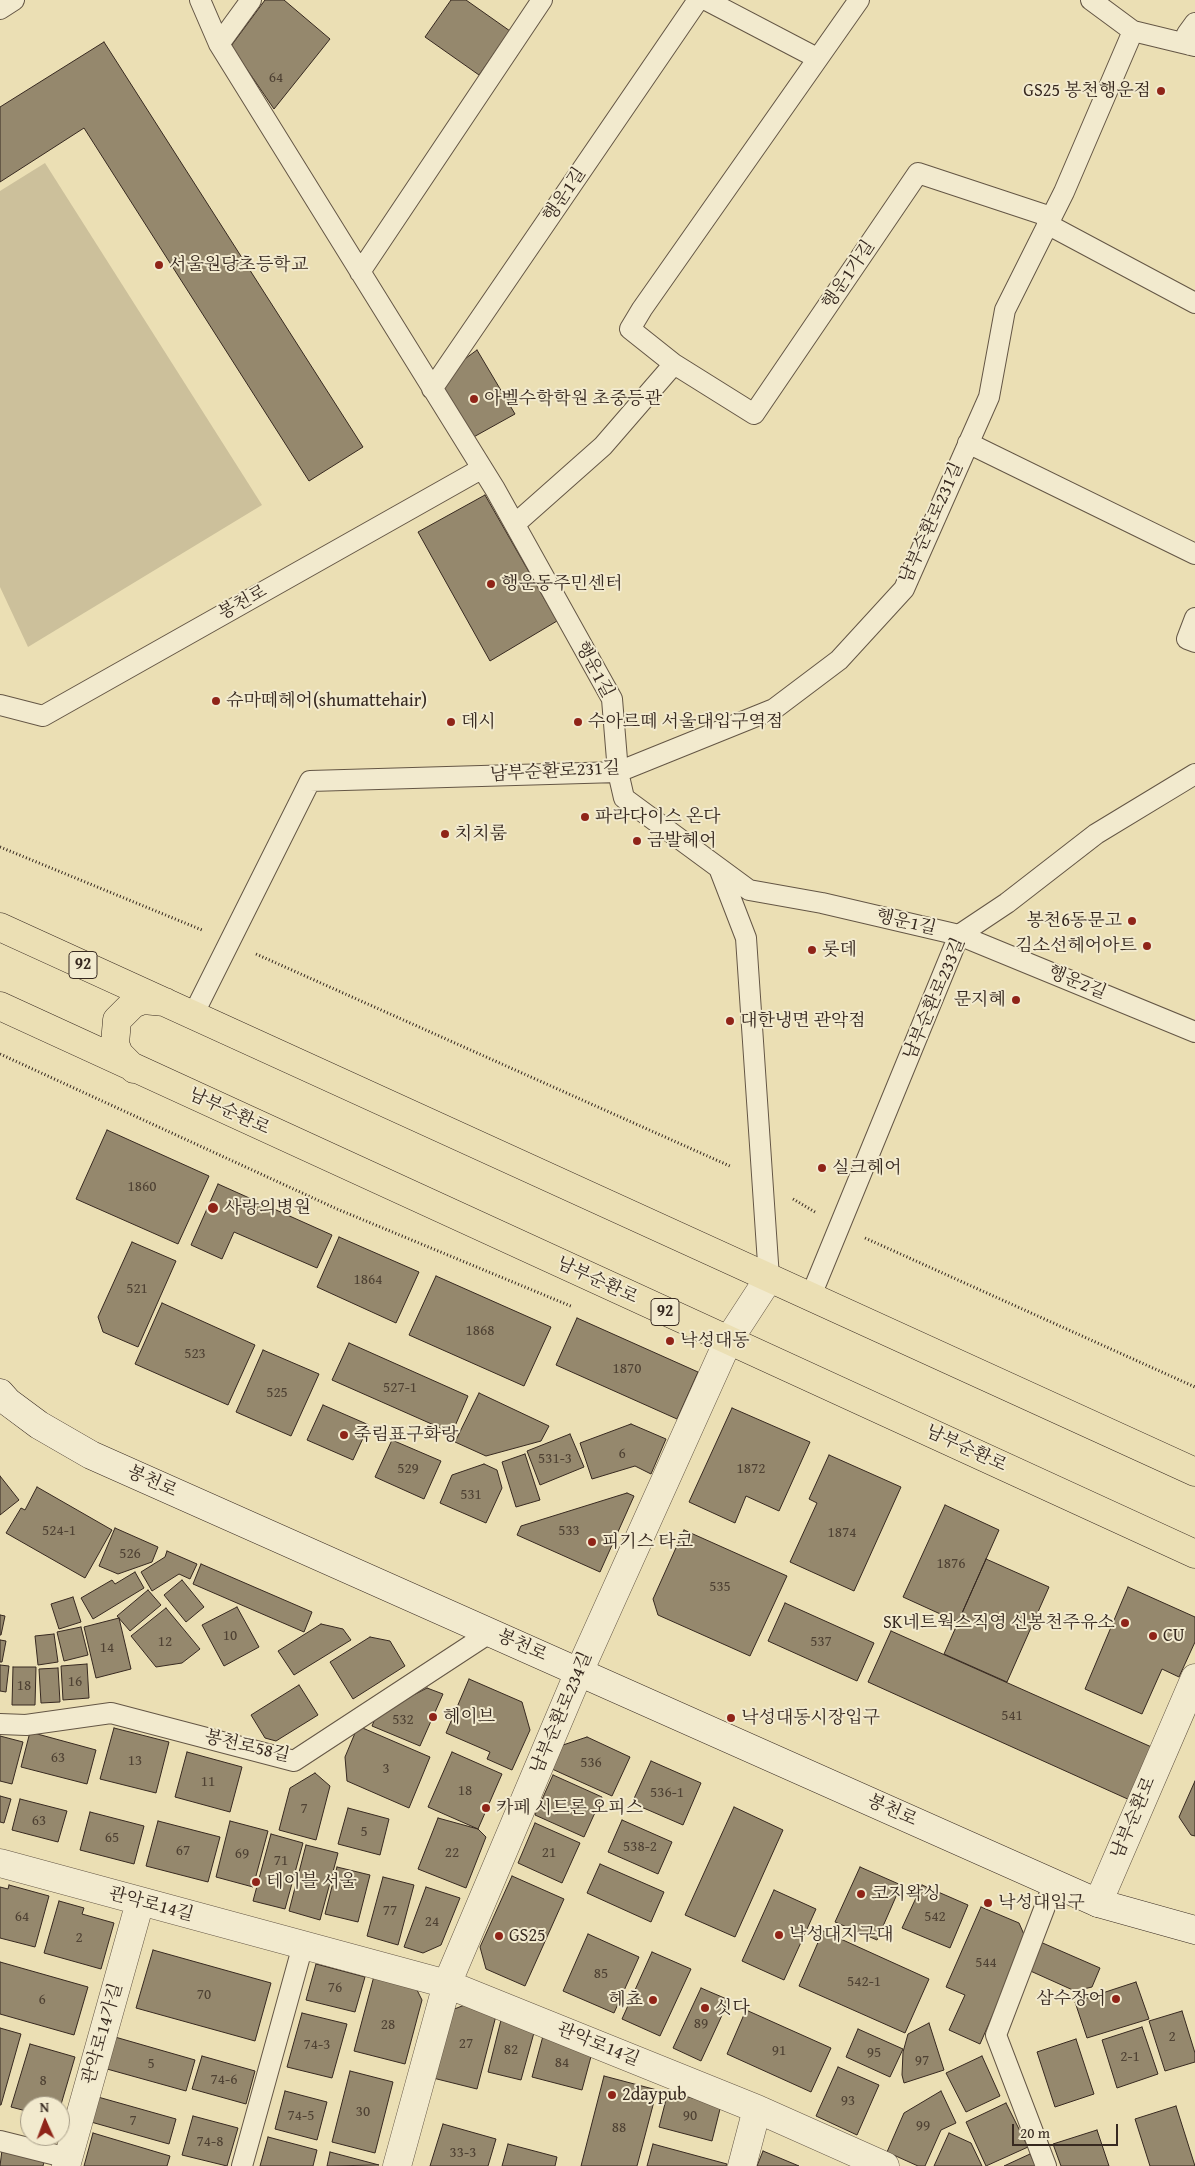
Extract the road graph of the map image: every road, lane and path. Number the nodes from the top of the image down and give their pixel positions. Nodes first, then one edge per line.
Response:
1 (14, 0) edge
2 (200, 0) edge
3 (251, 0) edge
4 (542, 0) edge
5 (698, 0) edge
6 (706, 0) edge
7 (858, 0) edge
8 (1091, 0) edge
9 (0, 9) edge
10 (1195, 23) edge
11 (1133, 31) junction
12 (219, 44) junction
13 (1192, 45) edge
14 (817, 58) junction
15 (1049, 221) junction
16 (360, 272) junction
17 (1195, 303) edge
18 (674, 364) junction
19 (432, 389) junction
20 (968, 444) junction
21 (481, 469) junction
22 (514, 524) junction
23 (1195, 554) edge
24 (1195, 618) edge
25 (1195, 642) edge
26 (0, 705) edge
27 (618, 772) junction
28 (1195, 774) edge
29 (0, 848) edge
30 (719, 868) junction
31 (0, 927) edge
32 (959, 935) junction
33 (230, 942) junction
34 (166, 1002) junction
35 (0, 1006) edge
36 (193, 1015) junction
37 (1195, 1032) edge
38 (136, 1069) junction
39 (762, 1180) junction
40 (839, 1227) junction
41 (769, 1278) junction
42 (810, 1298) junction
43 (728, 1340) junction
44 (1195, 1387) edge
45 (0, 1393) edge
46 (1195, 1472) edge
47 (1195, 1554) edge
48 (491, 1632) junction
49 (579, 1672) junction
50 (1195, 1678) edge
51 (0, 1724) edge
52 (0, 1863) edge
53 (1054, 1883) junction
54 (140, 1902) junction
55 (1098, 1903) junction
56 (1195, 1930) edge
57 (303, 1945) junction
58 (447, 1984) junction
59 (757, 2109) junction
60 (0, 2141) edge
61 (67, 2162) edge
62 (242, 2166) edge
63 (397, 2166) edge
64 (742, 2166) edge
65 (885, 2166) edge
66 (1046, 2166) edge

1 - 9 lane
2 - 12 lane, 행운1길
3 - 12 lane
4 - 16 lane
5 - 19 lane, 행운1길
6 - 14 lane
7 - 14 lane, 행운1가길
8 - 11 lane
10 - 13 lane
11 - 13 lane
11 - 15 lane, 남부순환로231길
12 - 16 lane, 행운1길
14 - 18 lane, 행운1가길
15 - 17 lane
15 - 18 lane, 행운1가길
15 - 20 lane, 남부순환로231길
16 - 19 lane, 행운1길
18 - 22 lane
19 - 21 lane, 행운1길
20 - 23 lane, 남부순환로231길
20 - 27 lane, 남부순환로231길
21 - 22 lane, 행운1길
21 - 26 lane, 봉천로
22 - 27 lane, 행운1길
24 - 25 lane
27 - 30 lane, 행운1길
27 - 33 lane, 남부순환로231길
28 - 32 lane, 남부순환로233길
29 - 33 path
30 - 32 lane, 행운1길
30 - 39 lane
31 - 34 main road, 92
32 - 37 lane, 행운2길
32 - 40 lane, 남부순환로233길
33 - 36 lane, 남부순환로231길
33 - 39 path
34 - 36 main road, 92
34 - 38 main road
35 - 38 main road, 남부순환로 / 92
36 - 41 main road, 92
38 - 43 main road, 남부순환로 / 92
39 - 40 path
39 - 41 lane
40 - 42 lane, 남부순환로233길
40 - 44 path
41 - 42 main road, 92
41 - 43 street, 남부순환로234길
42 - 46 main road, 92
43 - 47 main road, 남부순환로 / 92
43 - 49 street, 남부순환로234길
45 - 48 street, 봉천로
48 - 49 street, 봉천로
48 - 51 lane, 봉천로58길
49 - 53 street, 봉천로
49 - 58 street, 남부순환로234길
50 - 55 street, 남부순환로
52 - 54 street, 관악로14길
53 - 55 street, 봉천로
53 - 66 lane
54 - 57 street, 관악로14길
54 - 61 street, 관악로14가길
55 - 56 street, 봉천로
57 - 58 street, 관악로14길
57 - 62 lane
58 - 59 street, 관악로14길
58 - 63 street, 남부순환로234길
59 - 64 street
59 - 65 street, 관악로14길
60 - 61 lane

